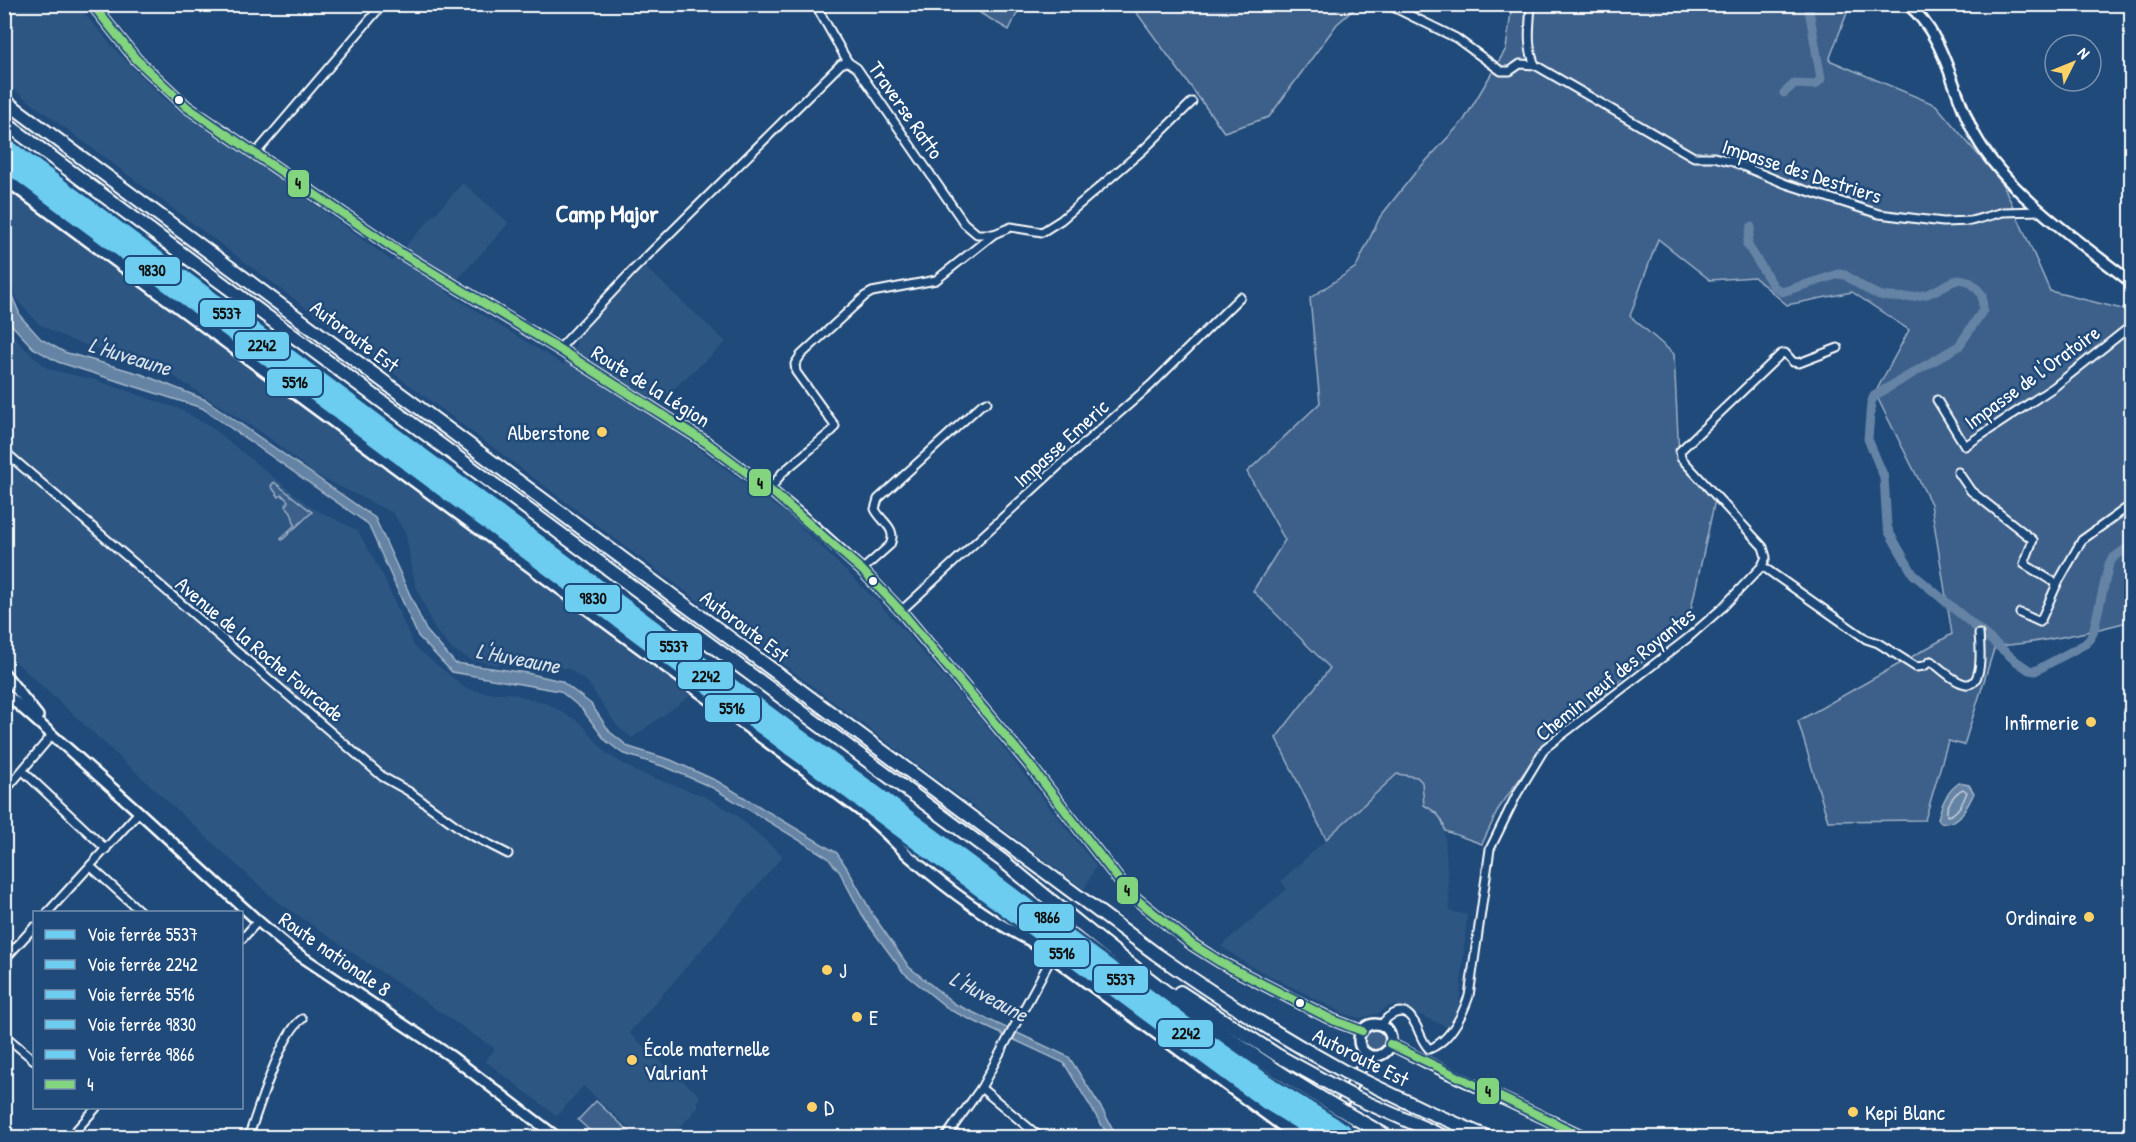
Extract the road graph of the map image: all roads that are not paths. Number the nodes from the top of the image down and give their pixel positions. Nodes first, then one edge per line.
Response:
1 (92, 4) edge
2 (383, 4) edge
3 (815, 4) edge
4 (1387, 4) edge
5 (1531, 4) edge
6 (1907, 4) edge
7 (848, 62) junction
8 (1534, 65) junction
9 (4, 100) edge
10 (1192, 102) dead end
11 (4, 122) edge
12 (255, 154) junction
13 (4, 179) edge
14 (2042, 211) junction
15 (994, 234) junction
16 (2132, 283) edge
17 (1240, 297) dead end
18 (2132, 325) edge
19 (1838, 348) dead end
20 (559, 349) junction
21 (1937, 400) dead end
22 (987, 402) dead end
23 (4, 451) edge
24 (1958, 472) dead end
25 (770, 490) junction
26 (2132, 504) edge
27 (1762, 566) junction
28 (862, 570) junction
29 (2057, 584) junction
30 (902, 611) junction
31 (2019, 614) dead end
32 (1979, 634) dead end
33 (4, 673) edge
34 (4, 693) edge
35 (52, 735) junction
36 (23, 771) junction
37 (4, 792) edge
38 (140, 812) junction
39 (106, 849) junction
40 (508, 854) dead end
41 (1003, 861) junction
42 (90, 866) junction
43 (49, 911) edge
44 (140, 911) edge
45 (258, 921) junction
46 (33, 929) edge
47 (243, 938) edge
48 (1052, 957) junction
49 (4, 960) edge
50 (302, 1019) dead end
51 (1381, 1026) junction
52 (1362, 1031) junction
53 (4, 1035) edge
54 (1390, 1044) junction
55 (1368, 1055) junction
56 (33, 1059) edge
57 (981, 1088) junction
58 (92, 1109) edge
59 (1280, 1126) junction
60 (69, 1137) edge
61 (248, 1137) edge
62 (558, 1137) edge
63 (945, 1137) edge
64 (1041, 1137) edge
65 (1287, 1137) edge
66 (1298, 1137) edge
67 (1324, 1137) edge
68 (1390, 1137) edge
69 (1447, 1137) edge
70 (1490, 1137) edge
71 (1587, 1137) edge

1 - 12 main road, Route de la Légion
2 - 12 street
3 - 7 street
4 - 8 street
5 - 8 street
6 - 14 main road
7 - 15 street, Traverse Ratto
7 - 20 street, Traverse Ratto
8 - 14 street, Impasse des Destriers
9 - 70 highway, Autoroute Est, bridge
10 - 15 street, Traverse Ratto
11 - 41 highway, Autoroute Est
12 - 20 main road, Route de la Légion
13 - 48 main road
14 - 16 main road
15 - 25 street
17 - 30 street, Impasse Emeric
18 - 21 street, Impasse de l'Oratoire
19 - 27 street
20 - 25 main road, Route de la Légion
22 - 28 street
23 - 40 street, Avenue de la Roche Fourcade
24 - 29 street
25 - 28 main road, Route de la Légion
26 - 29 street
27 - 32 street
27 - 51 street, Chemin neuf des Royantes
28 - 30 main road, Route de la Légion
29 - 31 street
30 - 52 main road, Route de la Légion
33 - 35 main road
34 - 35 main road
35 - 36 street
35 - 38 main road, Route nationale 8
36 - 37 street
36 - 39 street
38 - 39 street
38 - 45 main road, Route nationale 8
39 - 42 street
41 - 68 highway, Autoroute Est, bridge
41 - 69 highway, bridge
42 - 43 street
42 - 44 street
45 - 47 street
45 - 62 main road, Route nationale 8
46 - 49 street
48 - 57 street
48 - 59 main road
50 - 61 street
51 - 52 main road
51 - 54 main road
52 - 55 main road
53 - 56 street
54 - 55 main road
54 - 71 main road
55 - 67 main road
57 - 63 street
57 - 64 street
58 - 60 street
59 - 65 main road
59 - 66 main road

